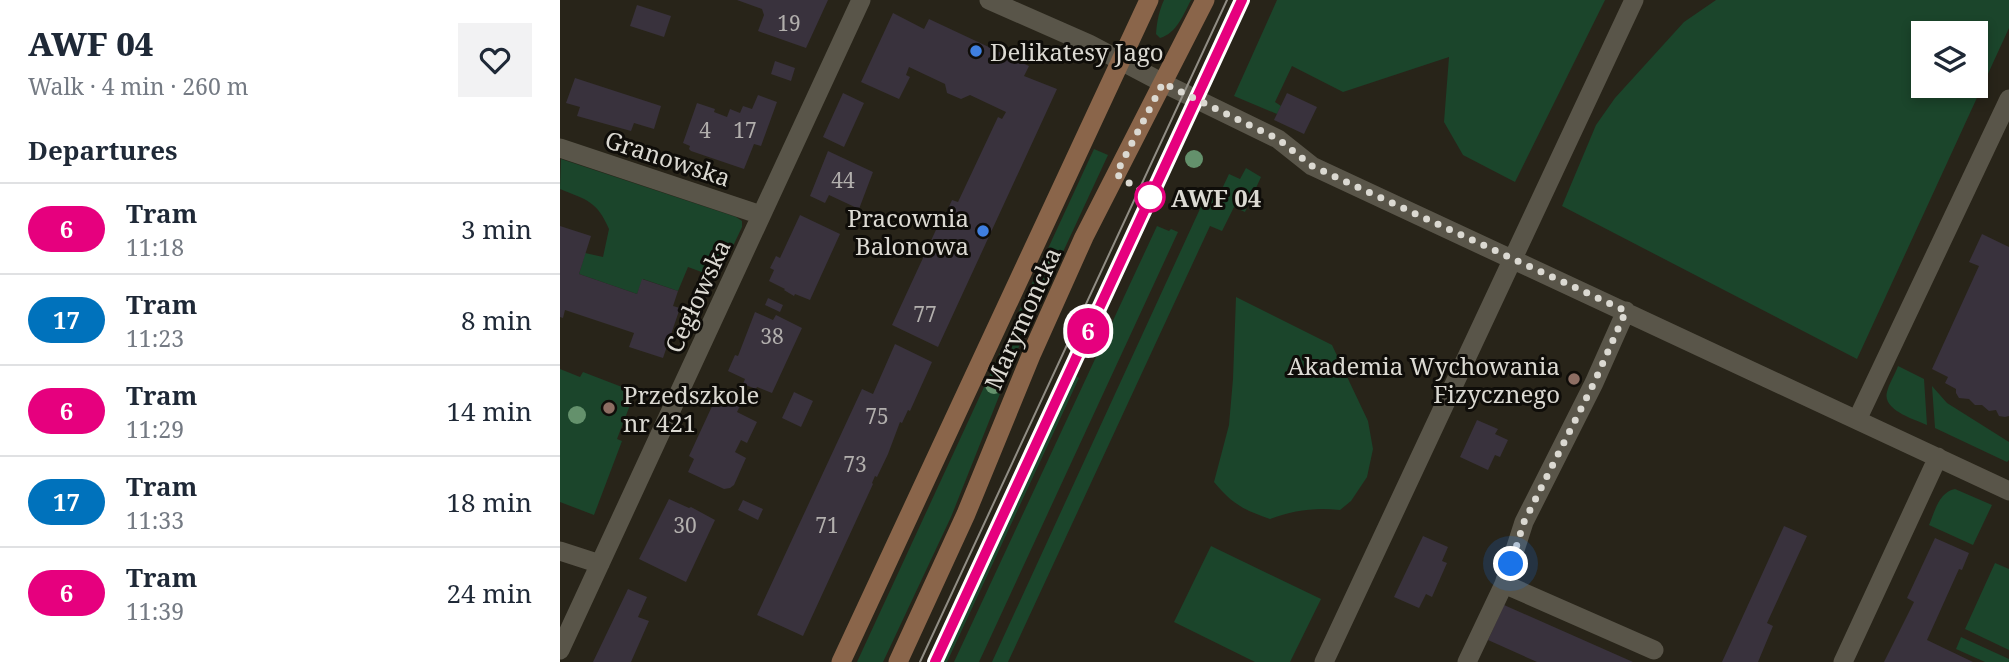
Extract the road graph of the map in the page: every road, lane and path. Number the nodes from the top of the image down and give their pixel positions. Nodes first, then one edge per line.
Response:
1 (862, 0) edge
2 (989, 0) edge
3 (1149, 0) edge
4 (1205, 0) edge
5 (1634, 0) edge
6 (1122, 60) junction
7 (1163, 83) junction
8 (2009, 99) edge
9 (560, 148) edge
10 (761, 215) junction
11 (1509, 267) junction
12 (1626, 311) junction
13 (1857, 420) junction
14 (1938, 457) junction
15 (2009, 491) edge
16 (560, 551) edge
17 (600, 564) junction
18 (1504, 584) junction
19 (560, 650) edge
20 (1654, 650) dead end
21 (841, 662) edge
22 (898, 662) edge
23 (1324, 662) edge
24 (1467, 662) edge
25 (1843, 662) edge

1 - 10 street, Cegłowska
2 - 6 street
3 - 6 main road, Marymoncka
4 - 7 main road, Marymoncka
5 - 11 street
6 - 7 street
6 - 21 main road, Marymoncka
7 - 11 street
7 - 22 main road, Marymoncka
8 - 13 street
9 - 10 street, Granowska
10 - 17 street, Cegłowska
11 - 12 street
11 - 23 street
12 - 13 street
12 - 18 street
13 - 14 street
14 - 15 street
14 - 25 street
16 - 17 street
17 - 19 street, Cegłowska
18 - 20 street
18 - 24 street

